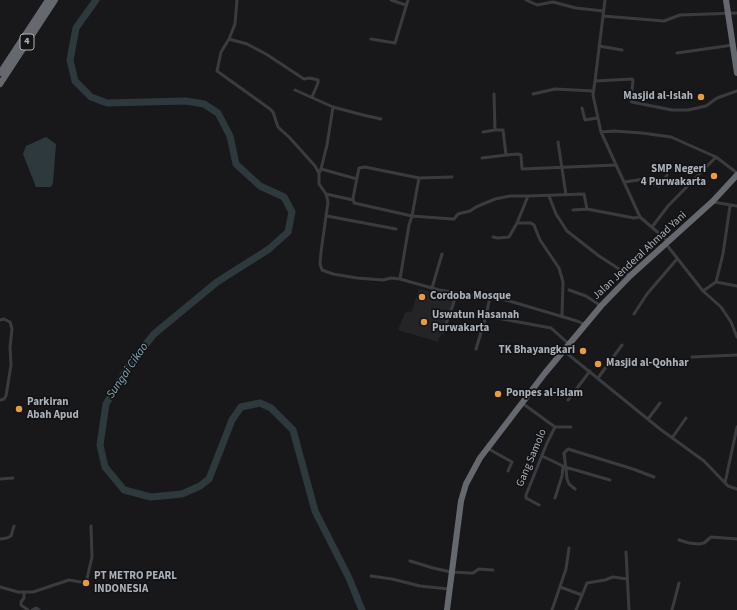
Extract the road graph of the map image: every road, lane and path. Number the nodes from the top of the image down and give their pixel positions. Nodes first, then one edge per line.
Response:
1 (48, 0) edge
2 (55, 0) edge
3 (237, 0) edge
4 (390, 0) edge
5 (408, 0) edge
6 (526, 0) edge
7 (605, 0) edge
8 (726, 0) edge
9 (406, 5) junction
10 (603, 11) junction
11 (737, 13) edge
12 (728, 14) junction
13 (603, 16) junction
14 (229, 39) junction
15 (371, 39) dead end
16 (599, 46) junction
17 (733, 46) junction
18 (622, 50) dead end
19 (677, 53) dead end
20 (0, 73) edge
21 (737, 73) edge
22 (596, 81) junction
23 (0, 84) edge
24 (295, 90) dead end
25 (593, 91) junction
26 (737, 91) edge
27 (494, 94) dead end
28 (533, 94) dead end
29 (312, 97) junction
30 (333, 106) junction
31 (582, 108) dead end
32 (597, 118) junction
33 (381, 119) dead end
34 (495, 130) junction
35 (483, 132) dead end
36 (601, 132) junction
37 (558, 142) dead end
38 (506, 155) junction
39 (716, 157) junction
40 (482, 158) dead end
41 (616, 165) junction
42 (562, 167) junction
43 (320, 171) junction
44 (737, 174) edge
45 (667, 175) dead end
46 (419, 178) junction
47 (452, 178) dead end
48 (357, 179) junction
49 (625, 182) junction
50 (326, 194) junction
51 (528, 196) junction
52 (549, 196) junction
53 (566, 196) junction
54 (352, 200) junction
55 (713, 202) junction
56 (730, 206) junction
57 (737, 206) edge
58 (587, 209) junction
59 (573, 210) dead end
60 (327, 216) junction
61 (412, 216) junction
62 (640, 217) junction
63 (517, 223) junction
64 (652, 227) junction
65 (396, 229) dead end
66 (493, 237) dead end
67 (667, 243) junction
68 (442, 254) dead end
69 (677, 259) junction
70 (630, 276) junction
71 (400, 279) junction
72 (716, 282) junction
73 (737, 286) edge
74 (432, 288) junction
75 (569, 290) dead end
76 (703, 291) junction
77 (456, 293) junction
78 (490, 297) junction
79 (601, 306) junction
80 (634, 314) dead end
81 (486, 316) junction
82 (562, 316) junction
83 (0, 320) edge
84 (586, 325) junction
85 (443, 332) dead end
86 (737, 337) edge
87 (568, 344) junction
88 (622, 345) dead end
89 (476, 349) dead end
90 (566, 352) junction
91 (737, 355) edge
92 (692, 357) dead end
93 (590, 371) junction
94 (598, 378) junction
95 (0, 400) edge
96 (568, 400) dead end
97 (522, 403) junction
98 (660, 403) dead end
99 (686, 418) dead end
100 (648, 419) junction
101 (556, 427) junction
102 (572, 427) dead end
103 (737, 427) edge
104 (672, 438) junction
105 (487, 448) junction
106 (542, 456) junction
107 (564, 466) junction
108 (508, 471) dead end
109 (654, 477) dead end
110 (13, 478) dead end
111 (0, 479) edge
112 (610, 480) dead end
113 (725, 483) junction
114 (574, 488) dead end
115 (737, 489) edge
116 (554, 498) dead end
117 (539, 505) dead end
118 (14, 526) dead end
119 (91, 526) dead end
120 (0, 539) edge
121 (737, 539) edge
122 (679, 540) dead end
123 (570, 548) dead end
124 (626, 552) dead end
125 (410, 561) dead end
126 (493, 570) dead end
127 (451, 572) junction
128 (371, 576) dead end
129 (627, 579) junction
130 (679, 582) dead end
131 (0, 587) edge
132 (560, 587) junction
133 (449, 589) junction
134 (24, 592) junction
135 (582, 595) junction
136 (28, 610) edge
137 (32, 610) edge
138 (39, 610) edge
139 (447, 610) edge
140 (552, 610) edge
141 (576, 610) edge
142 (628, 610) edge
143 (672, 610) edge

1 - 20 highway, 4
2 - 23 highway, 4
3 - 14 street
4 - 9 street
5 - 9 street
6 - 10 street
7 - 10 street
8 - 12 highway
9 - 15 street
10 - 13 street
11 - 12 street
12 - 13 street
12 - 17 highway
13 - 16 street
14 - 29 street
14 - 43 street
16 - 18 street
16 - 22 street
17 - 19 street
17 - 21 highway
22 - 25 street
22 - 26 street
24 - 29 street
25 - 28 street
25 - 32 street
27 - 34 street
29 - 30 street
30 - 33 street
30 - 43 street
31 - 32 street
32 - 36 street
34 - 35 street
34 - 38 street
36 - 39 street
36 - 41 street
37 - 42 street
38 - 40 street
38 - 42 street
39 - 44 street
39 - 64 street
41 - 42 street
41 - 49 street
42 - 53 street
43 - 48 street
43 - 50 street
44 - 55 highway, Jalan Jenderal Ahmad Yani
45 - 49 street
46 - 47 street
46 - 48 street
46 - 61 street
48 - 54 street
49 - 62 street
50 - 54 street
50 - 60 street
51 - 52 street
51 - 61 street
51 - 63 street
52 - 53 street
52 - 70 street
53 - 58 street
54 - 61 street
55 - 56 street
55 - 67 highway, Jalan Jenderal Ahmad Yani
56 - 57 street
56 - 72 street
58 - 59 street
58 - 62 street
60 - 65 street
60 - 71 street
61 - 71 street
62 - 64 street
63 - 66 street
63 - 82 street
64 - 67 street
67 - 69 street
67 - 70 highway, Jalan Jenderal Ahmad Yani
68 - 74 street
69 - 76 street
69 - 80 street
70 - 79 highway, Jalan Jenderal Ahmad Yani
71 - 74 street
72 - 73 street
72 - 76 street
74 - 77 street
75 - 79 street
76 - 86 street
77 - 78 street
77 - 85 street
78 - 81 street
78 - 82 street
79 - 84 highway, Jalan Jenderal Ahmad Yani
81 - 87 street
81 - 89 street
82 - 84 street
83 - 95 street
84 - 87 highway, Jalan Jenderal Ahmad Yani
87 - 90 highway, Jalan Jenderal Ahmad Yani
88 - 94 street
90 - 93 street
90 - 97 highway, Jalan Jenderal Ahmad Yani
91 - 92 street
93 - 94 street
93 - 96 street
94 - 100 street
97 - 101 street, Gang Samolo
97 - 105 highway, Jalan Jenderal Ahmad Yani
98 - 100 street
99 - 104 street
100 - 104 street
101 - 102 street
101 - 106 street, Gang Samolo
103 - 113 street
104 - 113 street
105 - 108 street
105 - 127 highway, Jalan Jenderal Ahmad Yani
106 - 107 street
106 - 117 street, Gang Samolo
107 - 109 street
107 - 112 street
107 - 114 street
107 - 116 street
110 - 111 street
113 - 115 street
118 - 120 street
119 - 134 street
121 - 122 street
123 - 132 street
124 - 129 street
125 - 127 street
126 - 127 street
127 - 133 highway, Jalan Jenderal Ahmad Yani
128 - 133 street
129 - 135 street
129 - 142 street
130 - 143 street
131 - 134 street
132 - 135 street
132 - 140 street
133 - 139 highway, Jalan Jenderal Ahmad Yani
134 - 136 street
135 - 141 street
137 - 138 street

